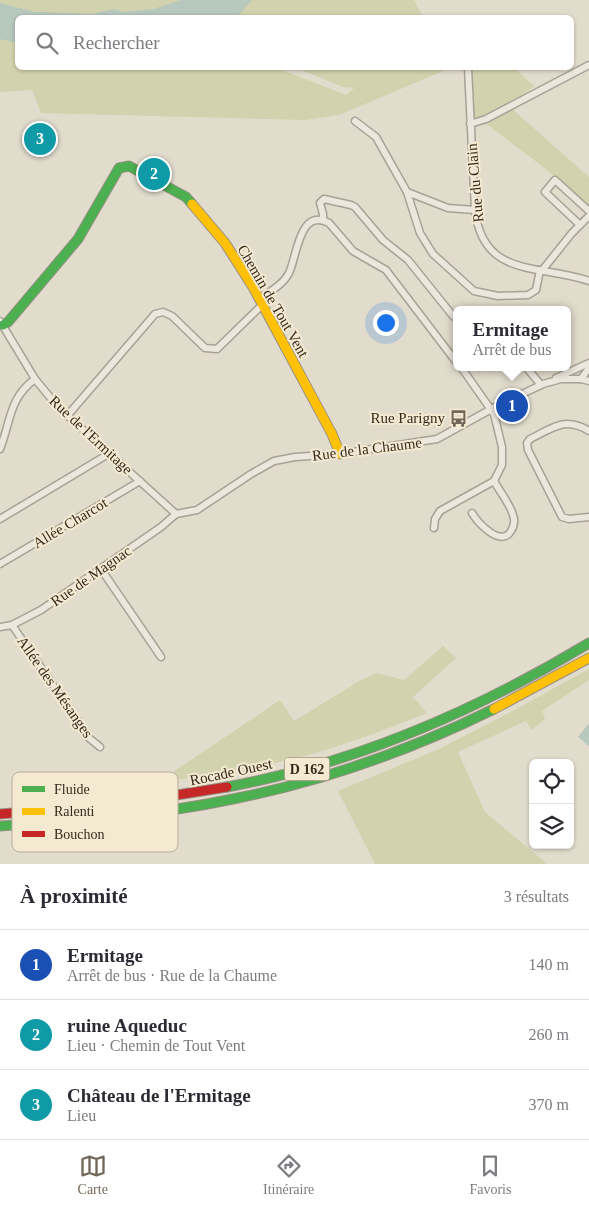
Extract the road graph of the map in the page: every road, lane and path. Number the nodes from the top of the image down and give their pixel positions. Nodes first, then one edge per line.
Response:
1 (589, 65) edge
2 (468, 70) edge
3 (355, 121) dead end
4 (470, 124) junction
5 (408, 192) junction
6 (475, 210) junction
7 (589, 211) edge
8 (589, 216) edge
9 (323, 220) junction
10 (580, 225) junction
11 (542, 270) junction
12 (589, 281) edge
13 (260, 302) junction
14 (453, 316) edge
15 (1, 323) edge
16 (453, 358) edge
17 (589, 363) edge
18 (589, 368) edge
19 (464, 371) edge
20 (530, 371) edge
21 (35, 378) junction
22 (581, 379) junction
23 (589, 381) edge
24 (544, 384) junction
25 (492, 409) junction
26 (67, 416) junction
27 (589, 431) edge
28 (0, 449) edge
29 (110, 454) junction
30 (340, 454) junction
31 (140, 481) junction
32 (494, 481) junction
33 (176, 514) junction
34 (472, 514) dead end
35 (589, 517) edge
36 (0, 519) edge
37 (434, 528) dead end
38 (0, 564) edge
39 (101, 569) junction
40 (12, 625) junction
41 (0, 627) edge
42 (589, 643) edge
43 (161, 657) dead end
44 (589, 658) edge
45 (100, 748) dead end
46 (178, 796) edge
47 (178, 808) edge

1 - 4 street
2 - 4 street, Rue du Clain
3 - 5 street
4 - 6 street, Rue du Clain
5 - 6 street
5 - 11 street
6 - 11 street, Rue du Clain
7 - 10 street
8 - 10 street
9 - 13 street
9 - 14 street
9 - 16 street
10 - 11 street
11 - 12 street, Rue du Clain
13 - 15 main road, Chemin de Tout Vent
13 - 26 street
13 - 30 main road, Chemin de Tout Vent
15 - 21 street, Rue de l'Ermitage
17 - 24 street
18 - 22 street
19 - 25 street
20 - 24 street
21 - 26 street, Rue de l'Ermitage
21 - 28 street
22 - 23 street, Rue de la Chaume
22 - 24 street, Rue de la Chaume
24 - 25 street, Rue de la Chaume
25 - 30 street, Rue de la Chaume
25 - 32 street
26 - 29 street, Rue de l'Ermitage
27 - 35 street
29 - 31 street, Rue de l'Ermitage
29 - 36 street
30 - 33 street, Rue de la Chaume
31 - 33 street, Rue de l'Ermitage
31 - 38 street, Allée Charcot
32 - 34 street
32 - 37 street
33 - 39 street, Rue de Magnac
39 - 40 street, Rue de Magnac
39 - 43 street
40 - 41 street, Rue de Magnac
40 - 45 street, Allée des Mésanges
42 - 46 main road, Rocade Ouest / D 162
44 - 47 main road, Rocade Ouest / D 162

